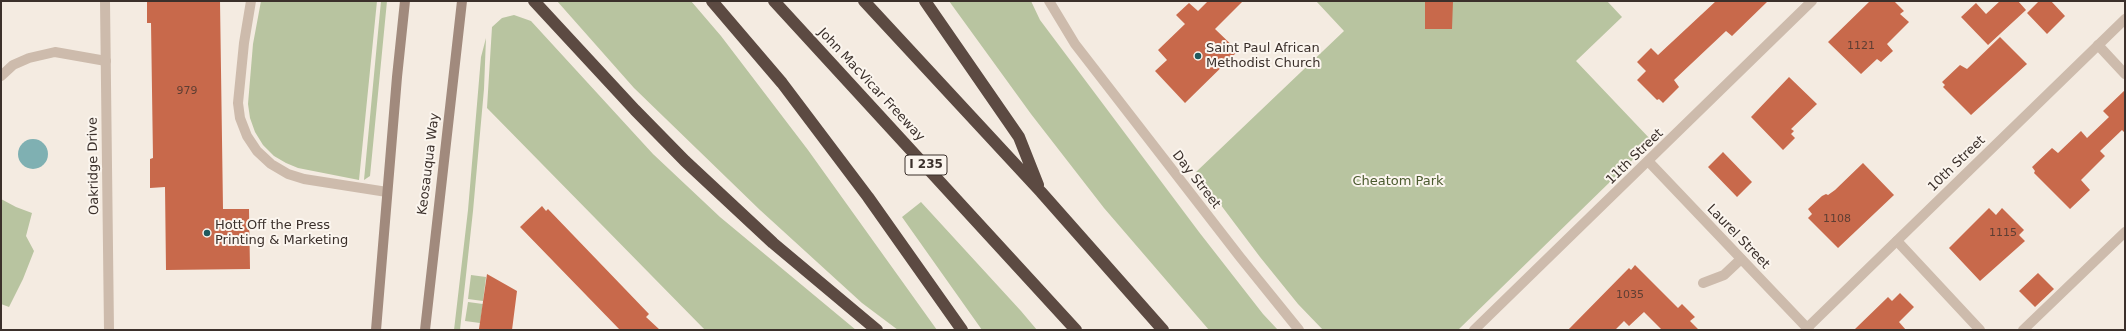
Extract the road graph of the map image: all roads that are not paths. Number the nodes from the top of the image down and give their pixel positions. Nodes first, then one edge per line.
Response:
1 (105, 1) edge
2 (251, 1) edge
3 (405, 1) edge
4 (462, 1) edge
5 (534, 1) edge
6 (712, 1) edge
7 (774, 1) edge
8 (864, 1) edge
9 (925, 1) edge
10 (1049, 1) edge
11 (1812, 1) edge
12 (2125, 19) edge
13 (2098, 45) junction
14 (106, 61) junction
15 (2125, 74) edge
16 (1, 76) edge
17 (1649, 162) junction
18 (387, 192) junction
19 (1041, 192) junction
20 (2125, 232) edge
21 (1897, 240) junction
22 (1741, 259) junction
23 (1703, 283) dead end
24 (1807, 329) edge
25 (110, 330) edge
26 (376, 330) edge
27 (425, 330) edge
28 (878, 330) edge
29 (962, 330) edge
30 (1076, 330) edge
31 (1163, 330) edge
32 (1299, 330) edge
33 (1474, 330) edge
34 (1980, 330) edge
35 (2023, 330) edge

1 - 14 street, Oakridge Drive
2 - 18 street
3 - 18 main road
4 - 27 main road, Keosauqua Way
5 - 28 highway
6 - 29 highway
7 - 30 highway, John MacVicar Freeway / I 235
8 - 19 highway
9 - 19 highway
10 - 32 street, Day Street
11 - 17 street, 11th Street
12 - 13 street, 10th Street
13 - 15 street
13 - 21 street, 10th Street
14 - 16 street
14 - 25 street, Oakridge Drive
17 - 22 street, Laurel Street
17 - 33 street, 11th Street
18 - 26 main road
19 - 31 highway
20 - 35 street
21 - 24 street, 10th Street
21 - 34 street
22 - 23 street
22 - 24 street, Laurel Street

